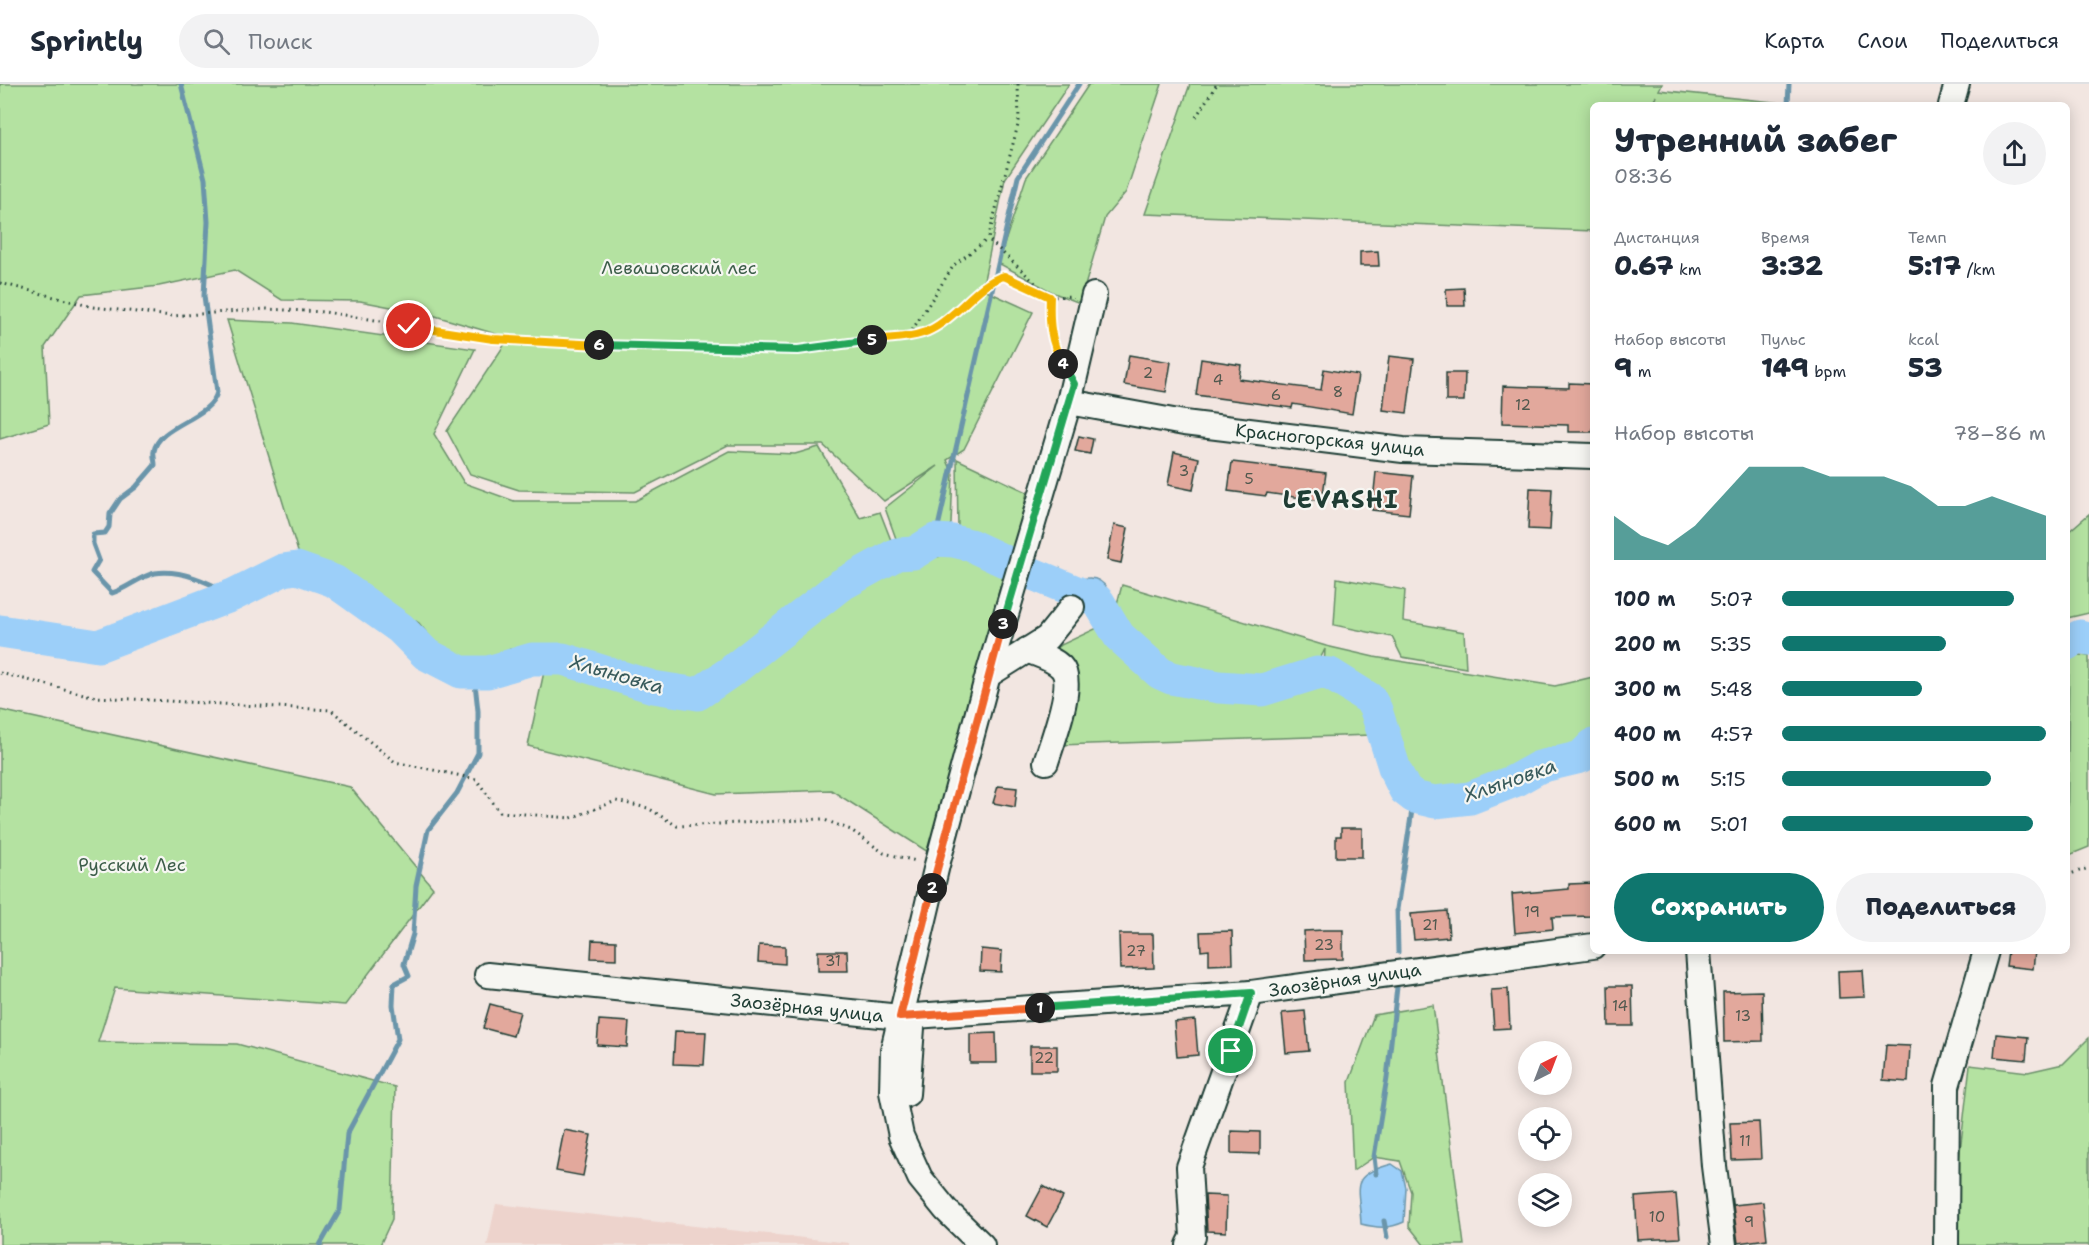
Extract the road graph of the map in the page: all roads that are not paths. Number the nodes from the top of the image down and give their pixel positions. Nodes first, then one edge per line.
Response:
1 (1957, 84) edge
2 (1952, 102) edge
3 (1094, 295) road end
4 (1071, 393) junction
5 (1590, 456) edge
6 (1072, 607) dead end
7 (1027, 650) junction
8 (988, 675) junction
9 (1046, 762) dead end
10 (1590, 946) edge
11 (1698, 954) edge
12 (1985, 954) edge
13 (487, 975) dead end
14 (1251, 993) junction
15 (906, 1022) junction
16 (982, 1245) edge
17 (1000, 1245) edge
18 (1189, 1245) edge
19 (1724, 1245) edge
20 (1946, 1245) edge

1 - 2 street
3 - 4 street
4 - 5 street, Красногорская улица
4 - 8 street
6 - 7 street
7 - 8 street
7 - 9 street
8 - 15 street
10 - 14 street, Заозёрная улица
11 - 19 street
12 - 20 street
13 - 15 street, Заозёрная улица
14 - 15 street, Заозёрная улица
14 - 18 street
15 - 16 street
15 - 17 street

